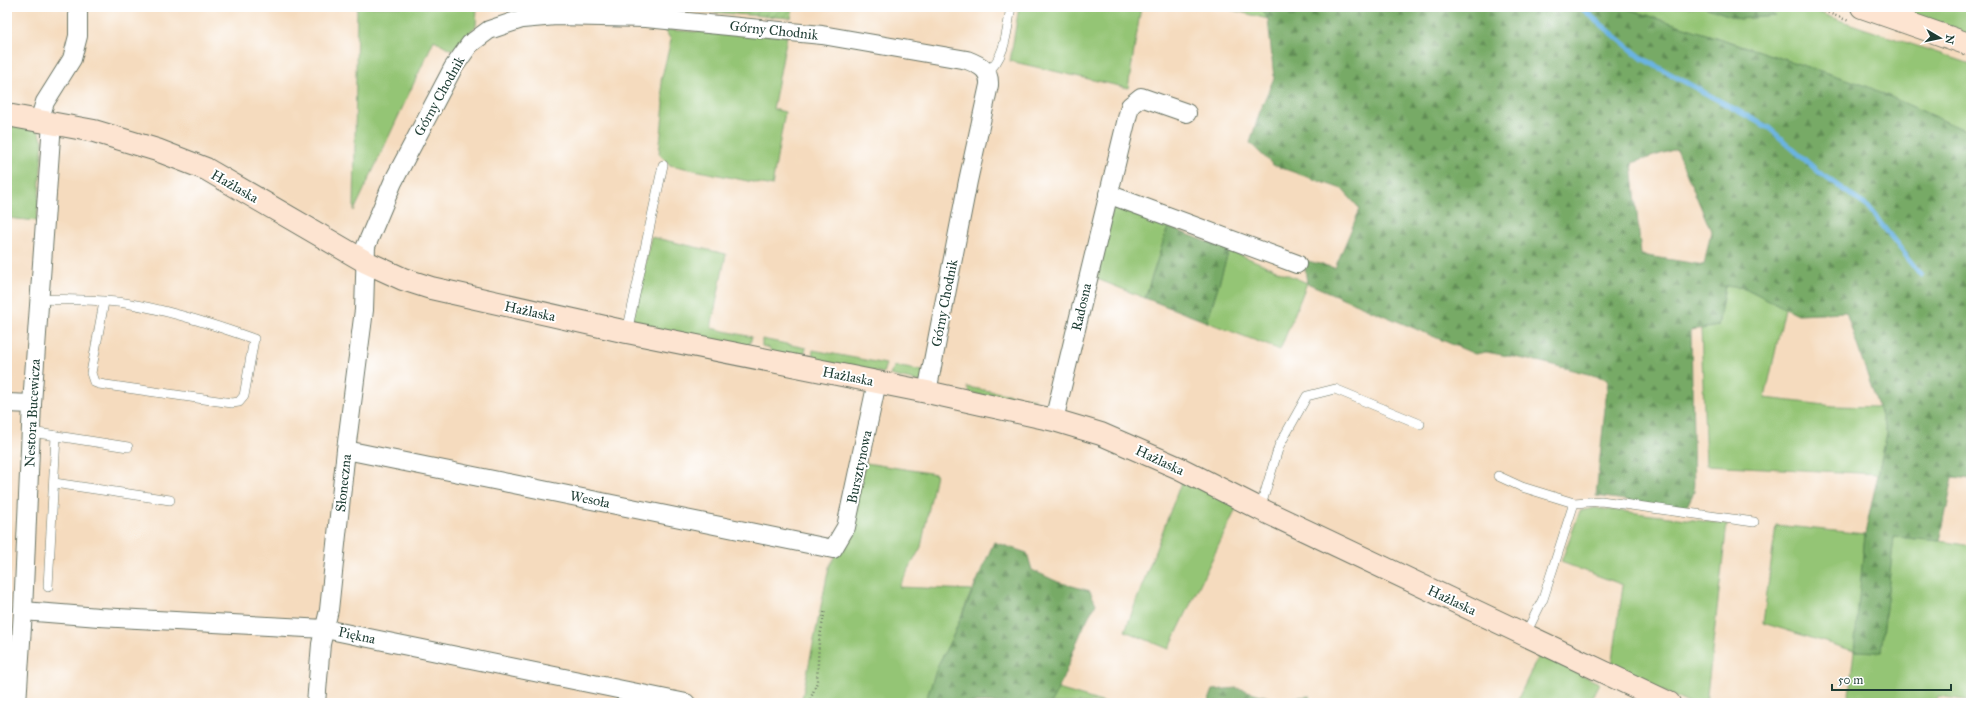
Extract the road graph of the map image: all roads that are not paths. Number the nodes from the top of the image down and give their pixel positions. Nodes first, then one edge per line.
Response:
1 (78, 7) edge
2 (1012, 7) edge
3 (1862, 7) edge
4 (1971, 45) edge
5 (987, 72) junction
6 (1187, 113) dead end
7 (7, 115) edge
8 (46, 122) junction
9 (663, 164) dead end
10 (1108, 194) junction
11 (366, 262) junction
12 (1297, 264) dead end
13 (39, 299) junction
14 (104, 302) junction
15 (627, 332) junction
16 (877, 382) junction
17 (927, 392) junction
18 (7, 402) edge
19 (32, 404) junction
20 (1054, 420) junction
21 (1420, 424) dead end
22 (30, 432) junction
23 (56, 436) junction
24 (128, 447) dead end
25 (346, 450) junction
26 (1498, 476) dead end
27 (54, 483) junction
28 (170, 500) dead end
29 (1574, 503) junction
30 (1260, 509) junction
31 (1754, 522) dead end
32 (833, 549) joint
33 (48, 587) dead end
34 (23, 611) junction
35 (325, 628) junction
36 (1525, 635) junction
37 (17, 703) edge
38 (316, 703) edge
39 (686, 703) edge
40 (1669, 703) edge

1 - 8 street, Nestora Bucewicza
2 - 5 lane
3 - 4 street
5 - 11 street, Górny Chodnik
5 - 17 street, Górny Chodnik
6 - 10 street, Radosna
7 - 8 street, Hażlaska
8 - 11 street, Hażlaska
8 - 13 street, Nestora Bucewicza
9 - 15 lane
10 - 12 street
10 - 20 street, Radosna
11 - 15 street, Hażlaska
11 - 25 street, Słoneczna
13 - 14 lane
13 - 19 street, Nestora Bucewicza
14 - 14 lane
15 - 16 street, Hażlaska
16 - 17 street, Hażlaska
16 - 32 street, Bursztynowa
17 - 20 street, Hażlaska
18 - 19 street
19 - 22 street, Nestora Bucewicza
20 - 30 street, Hażlaska
21 - 30 lane
22 - 23 lane
22 - 34 street, Nestora Bucewicza
23 - 24 lane
23 - 27 lane
25 - 32 street, Wesoła
25 - 35 street, Słoneczna
26 - 29 lane
27 - 28 lane
27 - 33 lane
29 - 31 lane
29 - 36 lane
30 - 36 street, Hażlaska
34 - 35 street, Piękna
34 - 37 street, Nestora Bucewicza
35 - 38 street, Słoneczna
35 - 39 street, Piękna
36 - 40 street, Hażlaska

